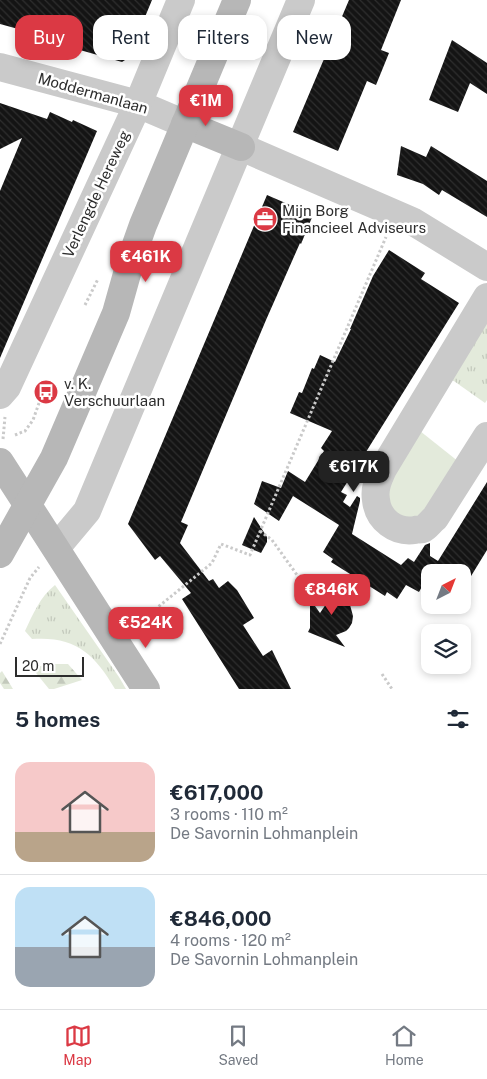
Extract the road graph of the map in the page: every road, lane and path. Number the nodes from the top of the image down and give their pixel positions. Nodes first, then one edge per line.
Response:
1 (181, 0) edge
2 (237, 0) edge
3 (301, 0) edge
4 (0, 67) edge
5 (138, 104) junction
6 (185, 124) junction
7 (241, 147) junction
8 (396, 213) junction
9 (487, 267) edge
10 (487, 297) edge
11 (44, 389) dead end
12 (4, 391) edge
13 (15, 435) dead end
14 (487, 436) edge
15 (1, 452) edge
16 (28, 504) junction
17 (260, 531) junction
18 (56, 548) junction
19 (0, 554) edge
20 (315, 600) dead end
21 (147, 616) dead end
22 (0, 644) edge
23 (382, 674) dead end
24 (146, 689) edge
25 (392, 689) edge

1 - 5 street, Verlengde Hereweg
2 - 6 main road
3 - 7 street
4 - 5 street, Moddermanlaan
5 - 6 street, Moddermanlaan
5 - 12 street, Verlengde Hereweg
6 - 7 main road
6 - 16 main road
7 - 8 street
7 - 18 street
8 - 9 street
8 - 17 path
10 - 14 street
11 - 13 path
12 - 15 path
15 - 16 main road
16 - 18 main road
16 - 19 main road
17 - 20 path
17 - 21 path
18 - 22 path
18 - 24 main road
23 - 25 path

